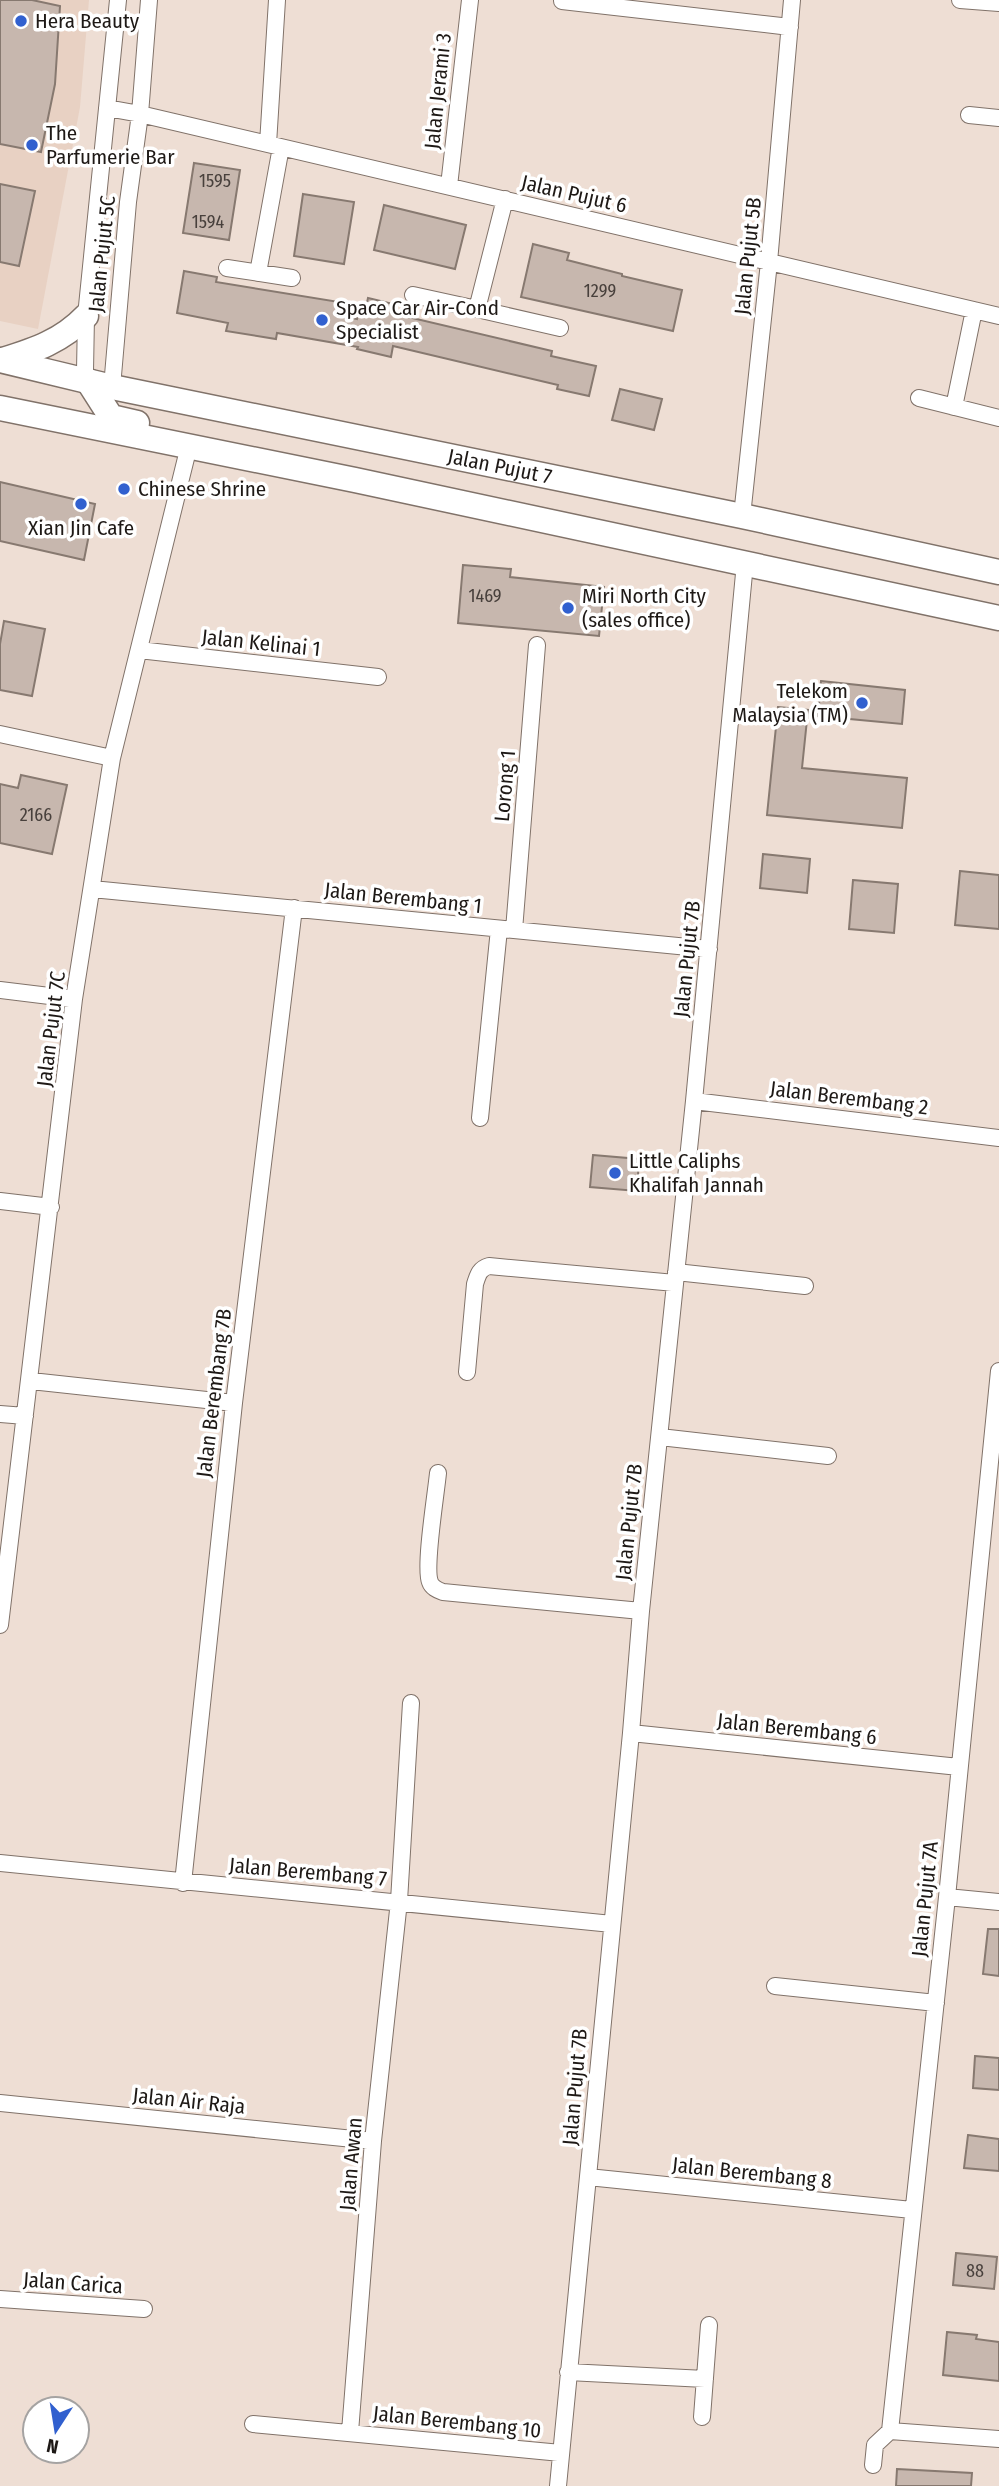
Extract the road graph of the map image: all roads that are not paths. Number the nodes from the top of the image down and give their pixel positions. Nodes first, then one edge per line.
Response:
1 (118, 0) edge
2 (149, 0) edge
3 (277, 0) edge
4 (470, 0) edge
5 (792, 0) edge
6 (960, 0) edge
7 (562, 1) edge
8 (999, 3) edge
9 (790, 27) junction
10 (107, 108) junction
11 (140, 114) junction
12 (969, 115) dead end
13 (999, 118) edge
14 (274, 145) junction
15 (449, 186) junction
16 (505, 199) junction
17 (98, 200) junction
18 (128, 202) junction
19 (769, 262) junction
20 (227, 268) dead end
21 (258, 273) junction
22 (292, 278) dead end
23 (413, 295) dead end
24 (477, 309) junction
25 (974, 310) junction
26 (86, 316) junction
27 (999, 316) edge
28 (559, 328) dead end
29 (1, 360) edge
30 (88, 381) junction
31 (112, 387) junction
32 (919, 398) dead end
33 (954, 407) junction
34 (0, 408) edge
35 (999, 418) edge
36 (189, 446) junction
37 (355, 480) junction
38 (742, 516) junction
39 (745, 564) junction
40 (999, 572) edge
41 (999, 618) edge
42 (537, 645) dead end
43 (139, 650) junction
44 (378, 677) dead end
45 (0, 734) edge
46 (112, 758) junction
47 (92, 889) junction
48 (294, 908) junction
49 (506, 929) junction
50 (709, 950) junction
51 (0, 990) edge
52 (74, 999) junction
53 (694, 1101) junction
54 (480, 1118) dead end
55 (999, 1138) edge
56 (0, 1201) edge
57 (51, 1207) junction
58 (675, 1278) junction
59 (805, 1286) dead end
60 (999, 1371) edge
61 (467, 1372) dead end
62 (30, 1381) junction
63 (234, 1403) junction
64 (0, 1414) edge
65 (25, 1416) junction
66 (660, 1437) junction
67 (828, 1457) dead end
68 (438, 1473) dead end
69 (991, 1542) edge
70 (641, 1611) junction
71 (0, 1623) edge
72 (411, 1703) dead end
73 (631, 1733) junction
74 (959, 1768) junction
75 (0, 1863) edge
76 (183, 1883) junction
77 (947, 1897) junction
78 (398, 1901) junction
79 (999, 1902) edge
80 (612, 1924) junction
81 (775, 1986) dead end
82 (936, 2003) junction
83 (0, 2103) edge
84 (373, 2141) junction
85 (588, 2178) junction
86 (912, 2210) junction
87 (0, 2299) edge
88 (144, 2309) dead end
89 (709, 2325) dead end
90 (568, 2372) junction
91 (705, 2379) junction
92 (702, 2417) dead end
93 (253, 2424) dead end
94 (890, 2431) junction
95 (349, 2432) junction
96 (999, 2440) edge
97 (561, 2453) junction
98 (873, 2465) dead end
99 (558, 2486) edge

1 - 10 street, Jalan Pujut 5C
2 - 11 street, Jalan Pujut 5C
3 - 14 street
4 - 15 street, Jalan Jerami 3
5 - 9 street, Jalan Pujut 5B
6 - 8 street
7 - 9 street
9 - 19 street, Jalan Pujut 5B
10 - 11 street, Jalan Pujut 6
10 - 17 street, Jalan Pujut 5C
11 - 14 street, Jalan Pujut 6
11 - 18 street, Jalan Pujut 5C
12 - 13 street
14 - 15 street, Jalan Pujut 6
14 - 21 street
15 - 16 street, Jalan Pujut 6
16 - 19 street, Jalan Pujut 6
16 - 24 street
17 - 18 street
17 - 26 street, Jalan Pujut 5C
18 - 31 street, Jalan Pujut 5C
19 - 25 street, Jalan Pujut 6
19 - 38 street, Jalan Pujut 5B
20 - 21 street
21 - 22 street
23 - 24 street
24 - 28 street
25 - 27 street, Jalan Pujut 6
25 - 33 street
26 - 29 main road
26 - 30 street, Jalan Pujut 5C
29 - 30 main road, Jalan Pujut 7
30 - 31 main road, Jalan Pujut 7
30 - 37 main road
31 - 38 main road, Jalan Pujut 7
32 - 33 street
33 - 35 street
34 - 36 main road, Jalan Pujut 7
36 - 37 main road, Jalan Pujut 7
36 - 43 street, Jalan Pujut 7C
37 - 39 main road, Jalan Pujut 7
38 - 40 main road, Jalan Pujut 7
39 - 41 main road, Jalan Pujut 7
39 - 50 street, Jalan Pujut 7B
42 - 49 street, Lorong 1
43 - 44 street, Jalan Kelinai 1
43 - 46 street, Jalan Pujut 7C
45 - 46 street
46 - 47 street, Jalan Pujut 7C
47 - 48 street, Jalan Berembang 1
47 - 52 street, Jalan Pujut 7C
48 - 49 street, Jalan Berembang 1
48 - 63 street, Jalan Berembang 7B
49 - 50 street, Jalan Berembang 1
49 - 54 street, Lorong 1
50 - 53 street, Jalan Pujut 7B
51 - 52 street
52 - 57 street, Jalan Pujut 7C
53 - 55 street, Jalan Berembang 2
53 - 58 street, Jalan Pujut 7B
56 - 57 street
57 - 62 street, Jalan Pujut 7C
58 - 59 street
58 - 61 street
58 - 66 street, Jalan Pujut 7B
60 - 69 street, Jalan Pujut 7A
62 - 63 street
62 - 65 street, Jalan Pujut 7C
63 - 76 street, Jalan Berembang 7B
64 - 65 street
65 - 71 street, Jalan Pujut 7C
66 - 67 street
66 - 70 street, Jalan Pujut 7B
68 - 70 street
69 - 74 street, Jalan Pujut 7A
70 - 73 street, Jalan Pujut 7B
72 - 78 street, Jalan Awan
73 - 74 street, Jalan Berembang 6
73 - 80 street, Jalan Pujut 7B
74 - 77 street, Jalan Pujut 7A
75 - 76 street, Jalan Berembang 7
76 - 78 street, Jalan Berembang 7
77 - 79 street
77 - 82 street, Jalan Pujut 7A
78 - 80 street, Jalan Berembang 7
78 - 84 street, Jalan Awan
80 - 85 street, Jalan Pujut 7B
81 - 82 street
82 - 86 street, Jalan Pujut 7A
83 - 84 street, Jalan Air Raja
84 - 95 street, Jalan Awan
85 - 86 street, Jalan Berembang 8
85 - 90 street, Jalan Pujut 7B
86 - 94 street, Jalan Pujut 7A
87 - 88 street, Jalan Carica
89 - 91 street
90 - 91 street
90 - 97 street, Jalan Pujut 7B
91 - 92 street
93 - 95 street, Jalan Berembang 10
94 - 96 street
94 - 98 street
95 - 97 street, Jalan Berembang 10
97 - 99 street, Jalan Pujut 7B

